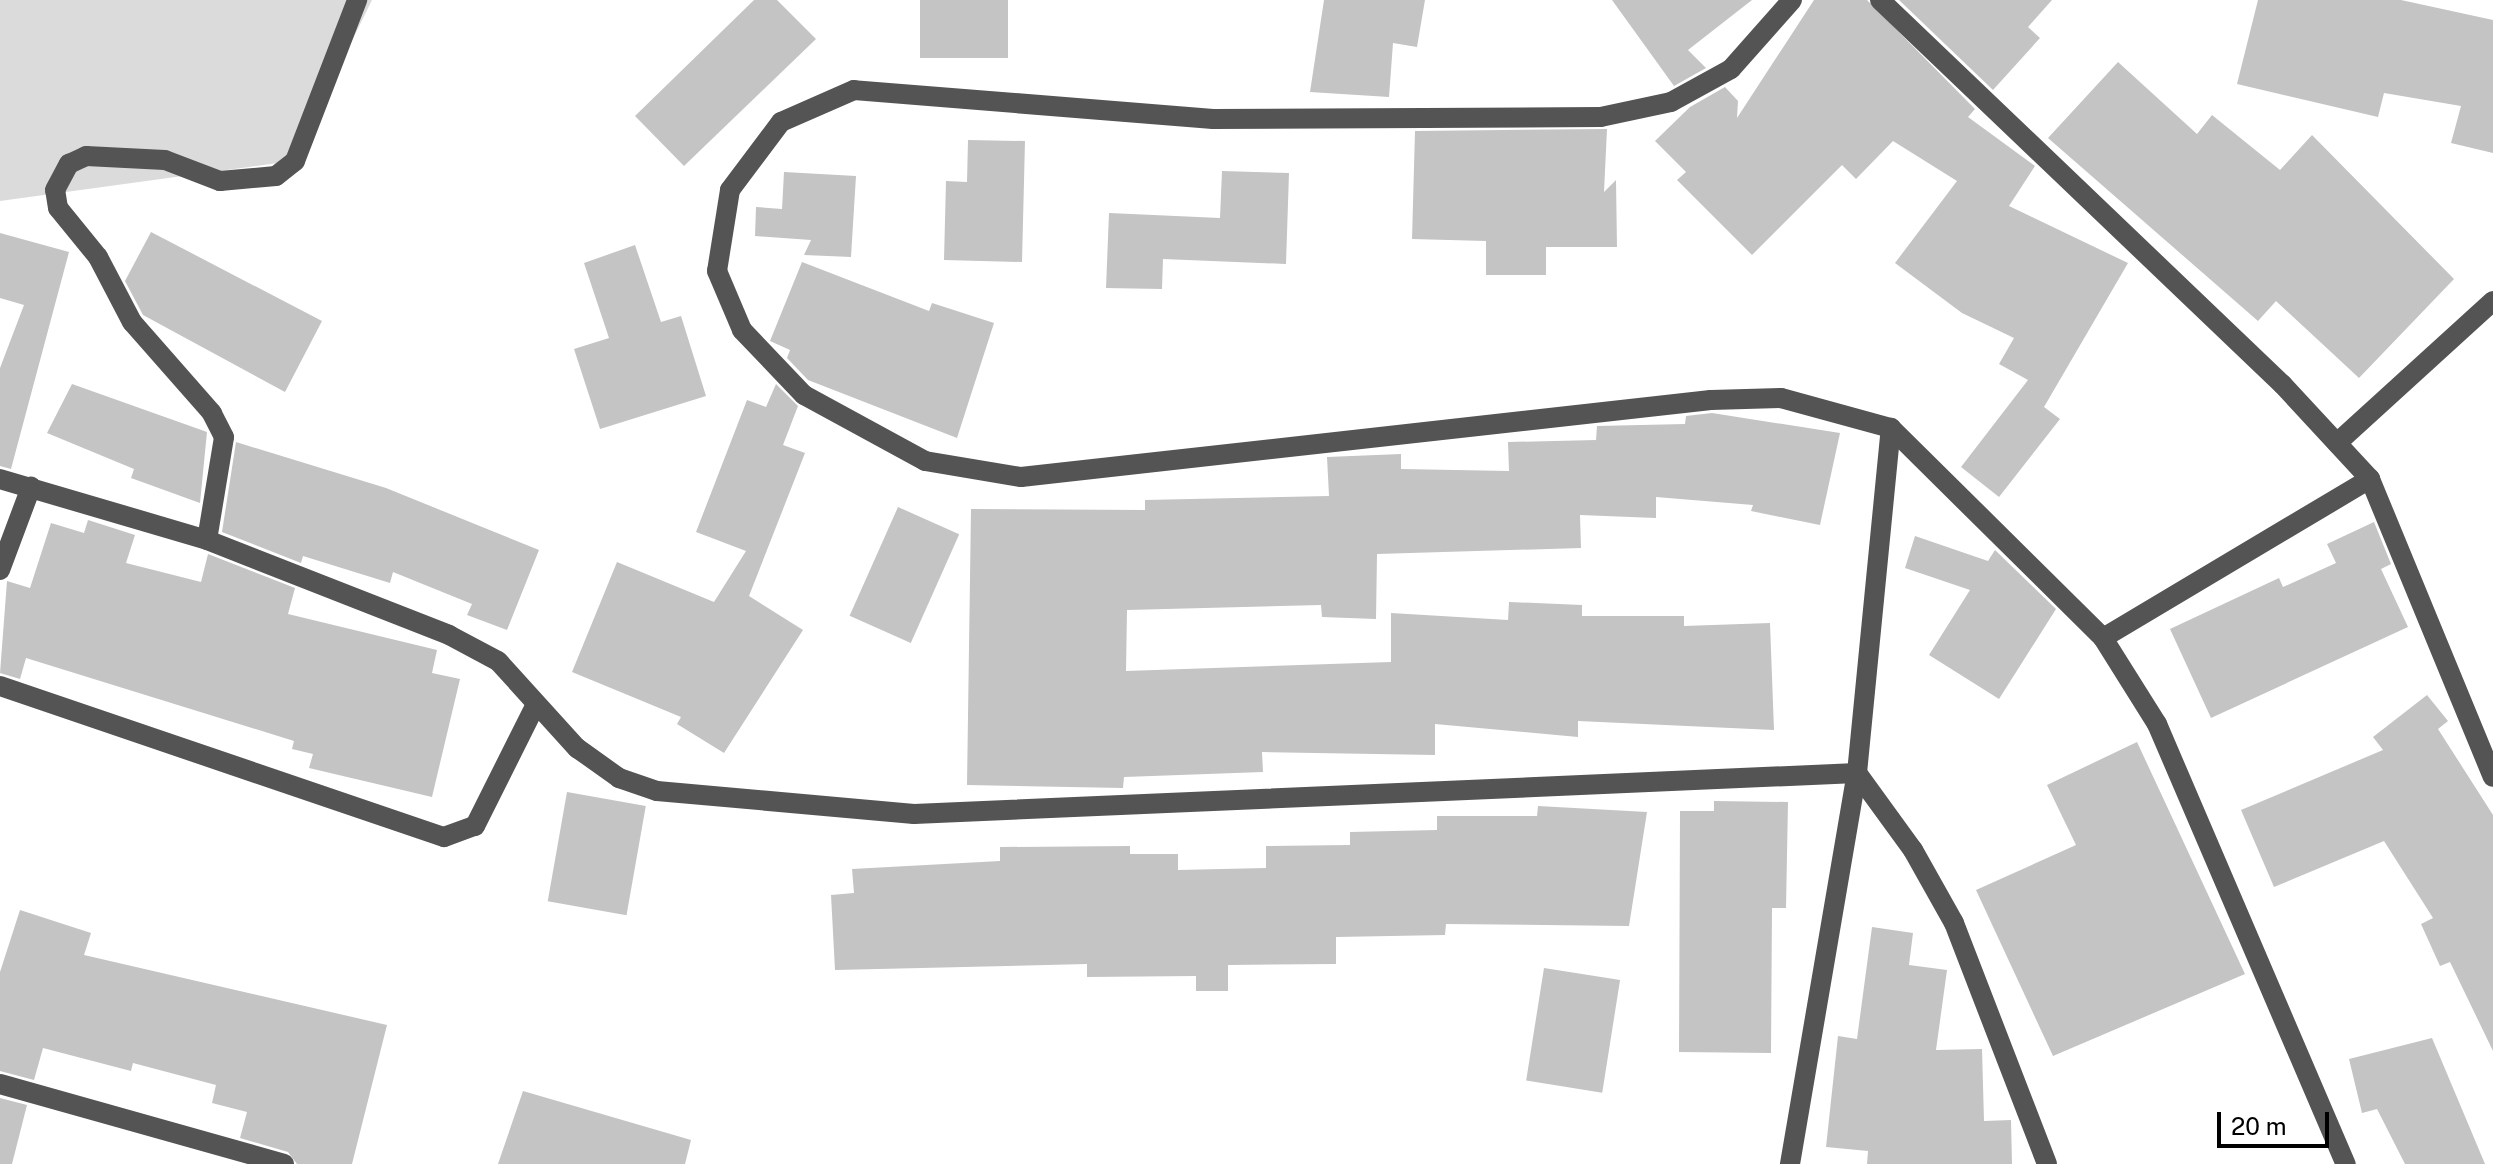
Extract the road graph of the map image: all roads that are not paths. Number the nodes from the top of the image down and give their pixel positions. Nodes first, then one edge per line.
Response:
1 (357, 0) edge
2 (1792, 0) edge
3 (1880, 0) edge
4 (2493, 301) edge
5 (1891, 428) junction
6 (2337, 443) junction
7 (0, 479) edge
8 (2370, 479) junction
9 (31, 487) junction
10 (207, 540) junction
11 (0, 570) edge
12 (2103, 638) junction
13 (0, 686) edge
14 (536, 704) junction
15 (1857, 773) junction
16 (2493, 777) edge
17 (0, 1084) edge
18 (284, 1164) edge
19 (1790, 1164) edge
20 (2047, 1164) edge
21 (2346, 1164) edge

1 - 10 street
2 - 5 street
3 - 6 street
4 - 6 street
5 - 12 street
5 - 15 street
6 - 8 street
7 - 9 street
8 - 12 street
8 - 16 street
9 - 10 street
9 - 11 street
10 - 14 street
12 - 21 street
13 - 14 street
14 - 15 street
15 - 19 street
15 - 20 street
17 - 18 street

